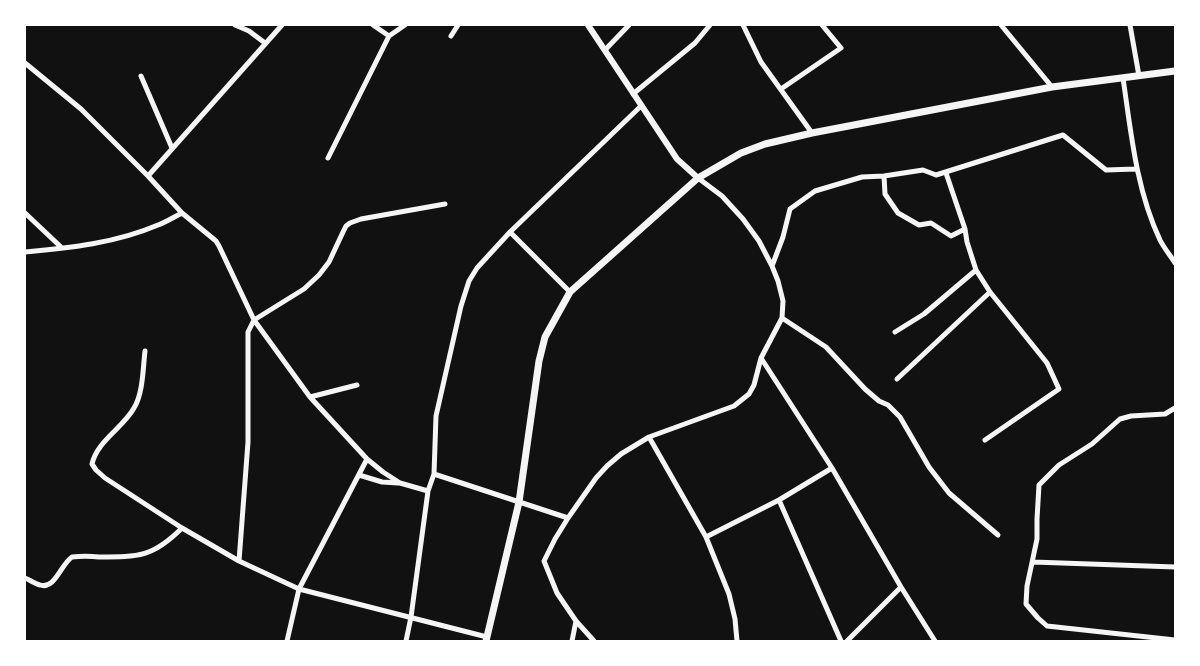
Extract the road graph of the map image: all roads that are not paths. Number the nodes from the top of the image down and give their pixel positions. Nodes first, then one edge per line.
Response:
1 (235, 25) edge
2 (282, 25) edge
3 (373, 25) edge
4 (405, 25) edge
5 (458, 25) edge
6 (588, 25) edge
7 (629, 25) edge
8 (710, 25) edge
9 (743, 25) edge
10 (822, 25) edge
11 (1001, 25) edge
12 (1130, 25) edge
13 (389, 36) junction
14 (451, 36) dead end
15 (265, 43) junction
16 (605, 50) junction
17 (25, 62) edge
18 (1175, 71) edge
19 (141, 76) dead end
20 (1139, 76) junction
21 (1123, 78) junction
22 (1052, 88) junction
23 (782, 89) junction
24 (634, 94) junction
25 (641, 106) junction
26 (812, 133) junction
27 (172, 148) junction
28 (328, 158) dead end
29 (1136, 169) junction
30 (946, 173) junction
31 (148, 176) junction
32 (884, 176) junction
33 (698, 178) junction
34 (445, 204) dead end
35 (25, 213) edge
36 (182, 213) junction
37 (965, 229) junction
38 (510, 232) junction
39 (62, 248) junction
40 (25, 252) edge
41 (1175, 262) edge
42 (772, 266) junction
43 (976, 270) junction
44 (570, 292) junction
45 (990, 292) junction
46 (782, 318) junction
47 (254, 320) junction
48 (895, 332) dead end
49 (146, 351) dead end
50 (761, 358) junction
51 (897, 379) dead end
52 (357, 385) dead end
53 (310, 397) junction
54 (1175, 408) edge
55 (649, 437) junction
56 (985, 440) dead end
57 (367, 459) junction
58 (832, 468) junction
59 (434, 474) junction
60 (359, 475) junction
61 (400, 483) junction
62 (428, 491) junction
63 (779, 500) junction
64 (519, 502) junction
65 (568, 518) junction
66 (182, 528) junction
67 (998, 535) dead end
68 (706, 537) junction
69 (239, 561) junction
70 (1032, 562) junction
71 (1175, 567) edge
72 (25, 578) edge
73 (901, 587) junction
74 (298, 589) junction
75 (411, 617) junction
76 (576, 621) junction
77 (487, 639) edge
78 (1175, 640) edge
79 (288, 641) edge
80 (406, 641) edge
81 (572, 641) edge
82 (594, 641) edge
83 (738, 641) edge
84 (841, 641) edge
85 (847, 641) edge
86 (936, 641) edge

1 - 15 street
2 - 15 street
3 - 13 street
4 - 13 street
5 - 14 street
6 - 16 street
7 - 16 street
8 - 24 street
9 - 23 street
10 - 23 street
11 - 22 street
12 - 20 street
13 - 28 street
15 - 27 street
16 - 24 street
17 - 31 street
18 - 20 main road
19 - 27 street
20 - 21 main road
21 - 22 main road
21 - 29 street
22 - 26 main road
23 - 26 street
24 - 25 street
25 - 33 street
25 - 38 street
26 - 33 main road
27 - 31 street
29 - 30 street
29 - 41 street
30 - 32 street
30 - 37 street
31 - 36 street
32 - 37 street
32 - 42 street
33 - 42 street
33 - 44 main road
34 - 47 street
35 - 39 street
36 - 39 street
36 - 47 street
37 - 43 street
38 - 44 street
38 - 59 street
39 - 40 street
42 - 46 street
43 - 45 street
43 - 48 street
44 - 64 main road
45 - 51 street
45 - 56 street
46 - 50 street
46 - 67 street
47 - 53 street
47 - 69 street
49 - 66 street
50 - 55 street
50 - 58 street
52 - 53 street
53 - 57 street
54 - 70 street
55 - 65 street
55 - 68 street
57 - 60 street
57 - 61 street
58 - 63 street
58 - 73 street
59 - 62 street
59 - 64 street
60 - 61 street
60 - 74 street
61 - 62 street
62 - 75 street
63 - 68 street
63 - 84 street
64 - 65 street
64 - 77 main road
65 - 76 street
66 - 69 street
66 - 72 street
68 - 83 street
69 - 74 street
70 - 71 street
70 - 78 street
73 - 85 street
73 - 86 street
74 - 75 street
74 - 79 street
75 - 77 street
75 - 80 street
76 - 81 street
76 - 82 street

